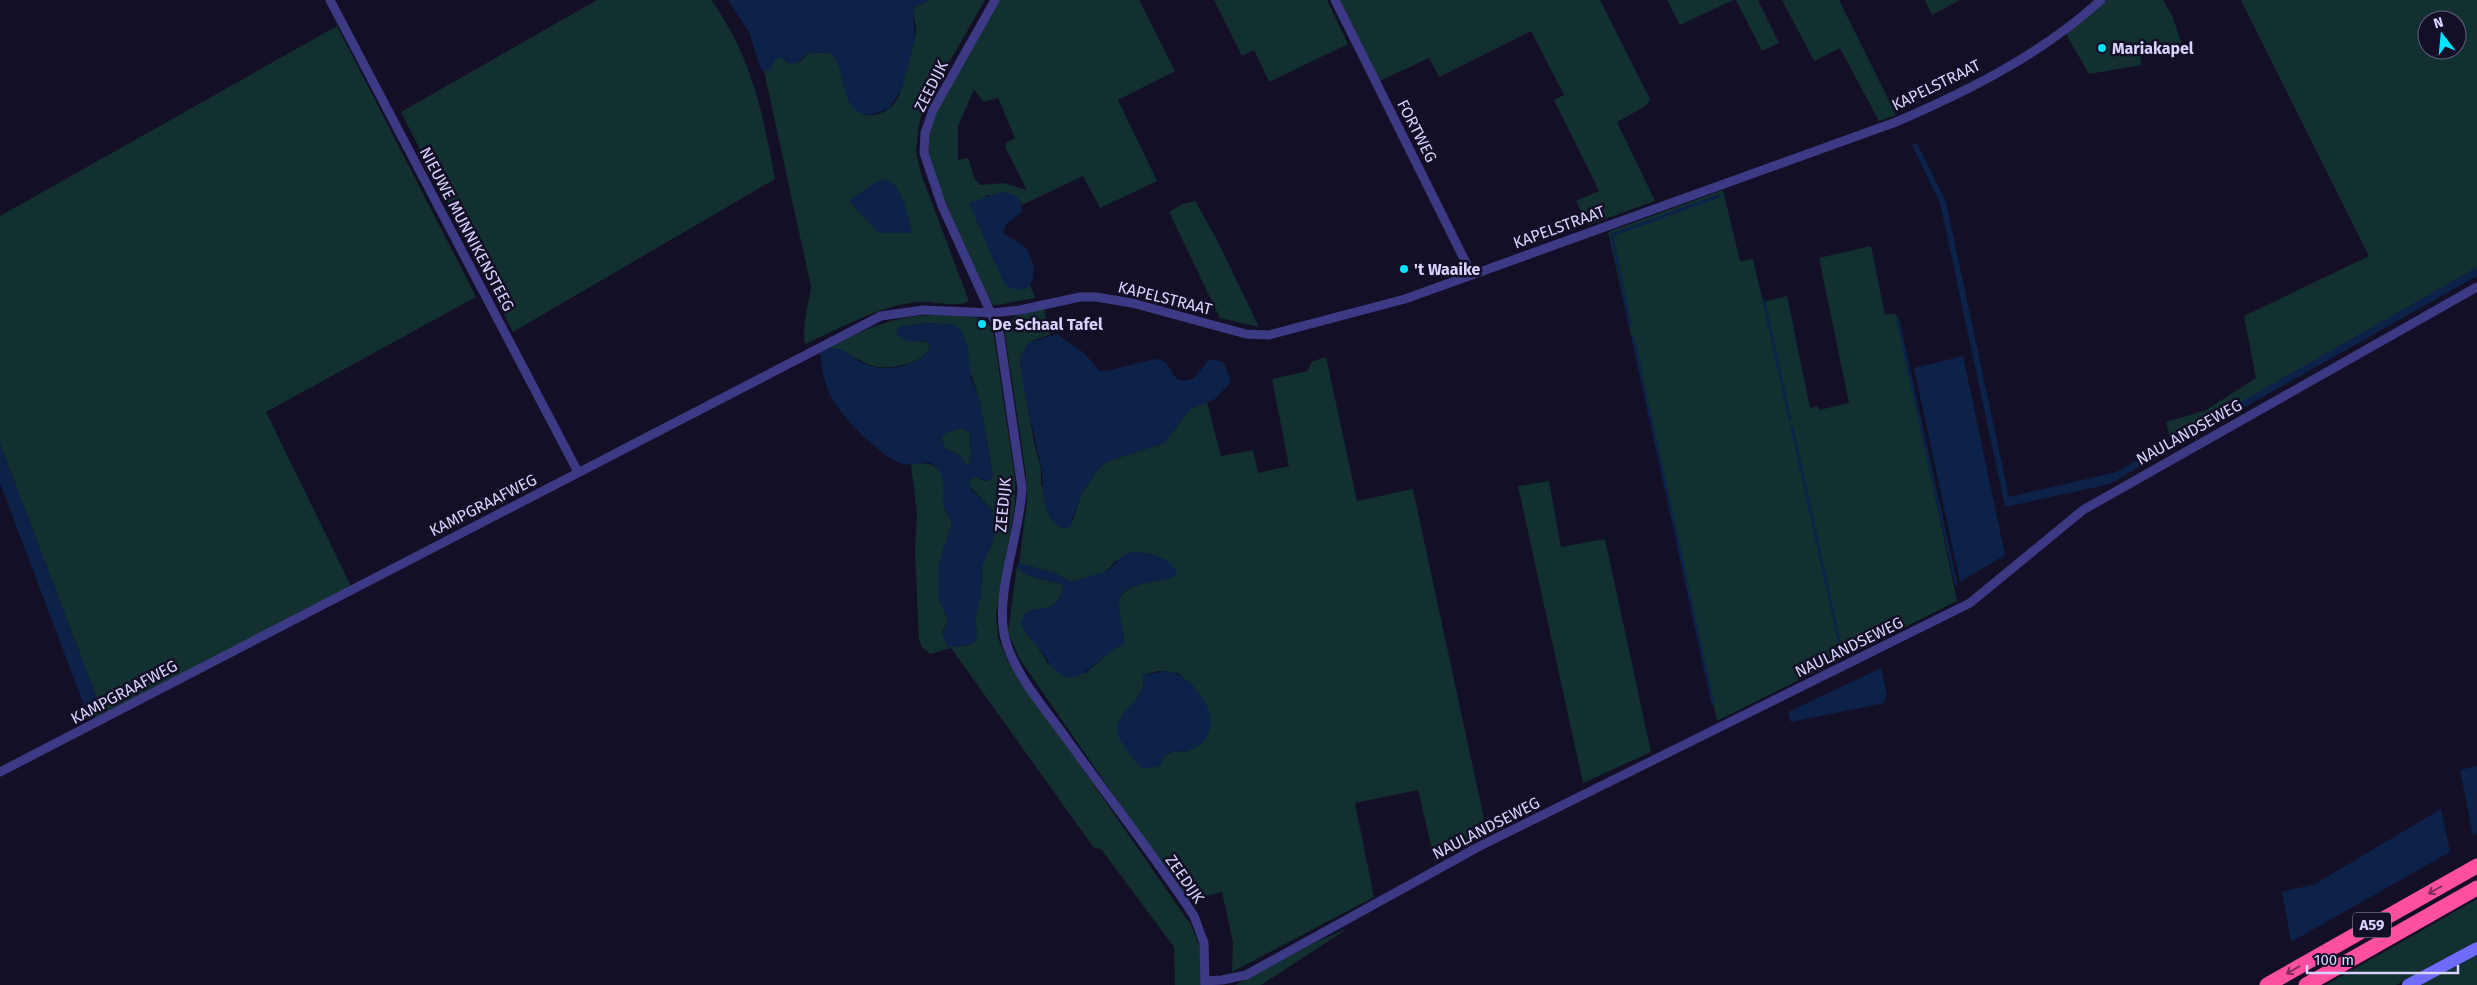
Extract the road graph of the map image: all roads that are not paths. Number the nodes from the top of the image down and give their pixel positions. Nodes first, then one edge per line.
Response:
1 (330, 0) edge
2 (996, 0) edge
3 (1335, 0) edge
4 (2101, 0) edge
5 (1472, 275) junction
6 (2477, 287) edge
7 (992, 313) junction
8 (578, 472) junction
9 (0, 772) edge
10 (2477, 866) edge
11 (2477, 888) edge
12 (2477, 948) edge
13 (1205, 983) edge
14 (2267, 985) edge
15 (2306, 985) edge
16 (2408, 985) edge

1 - 8 street, NIEUWE MUNNIKENSTEEG
2 - 7 street, ZEEDIJK
3 - 5 street, FORTWEG
4 - 5 street, KAPELSTRAAT
5 - 7 street, KAPELSTRAAT
6 - 13 street, NAULANDSEWEG
7 - 8 street, KAMPGRAAFWEG
7 - 13 street, ZEEDIJK
8 - 9 street, KAMPGRAAFWEG
10 -> 14 highway, A59
11 - 15 highway, A59
12 - 16 main road

